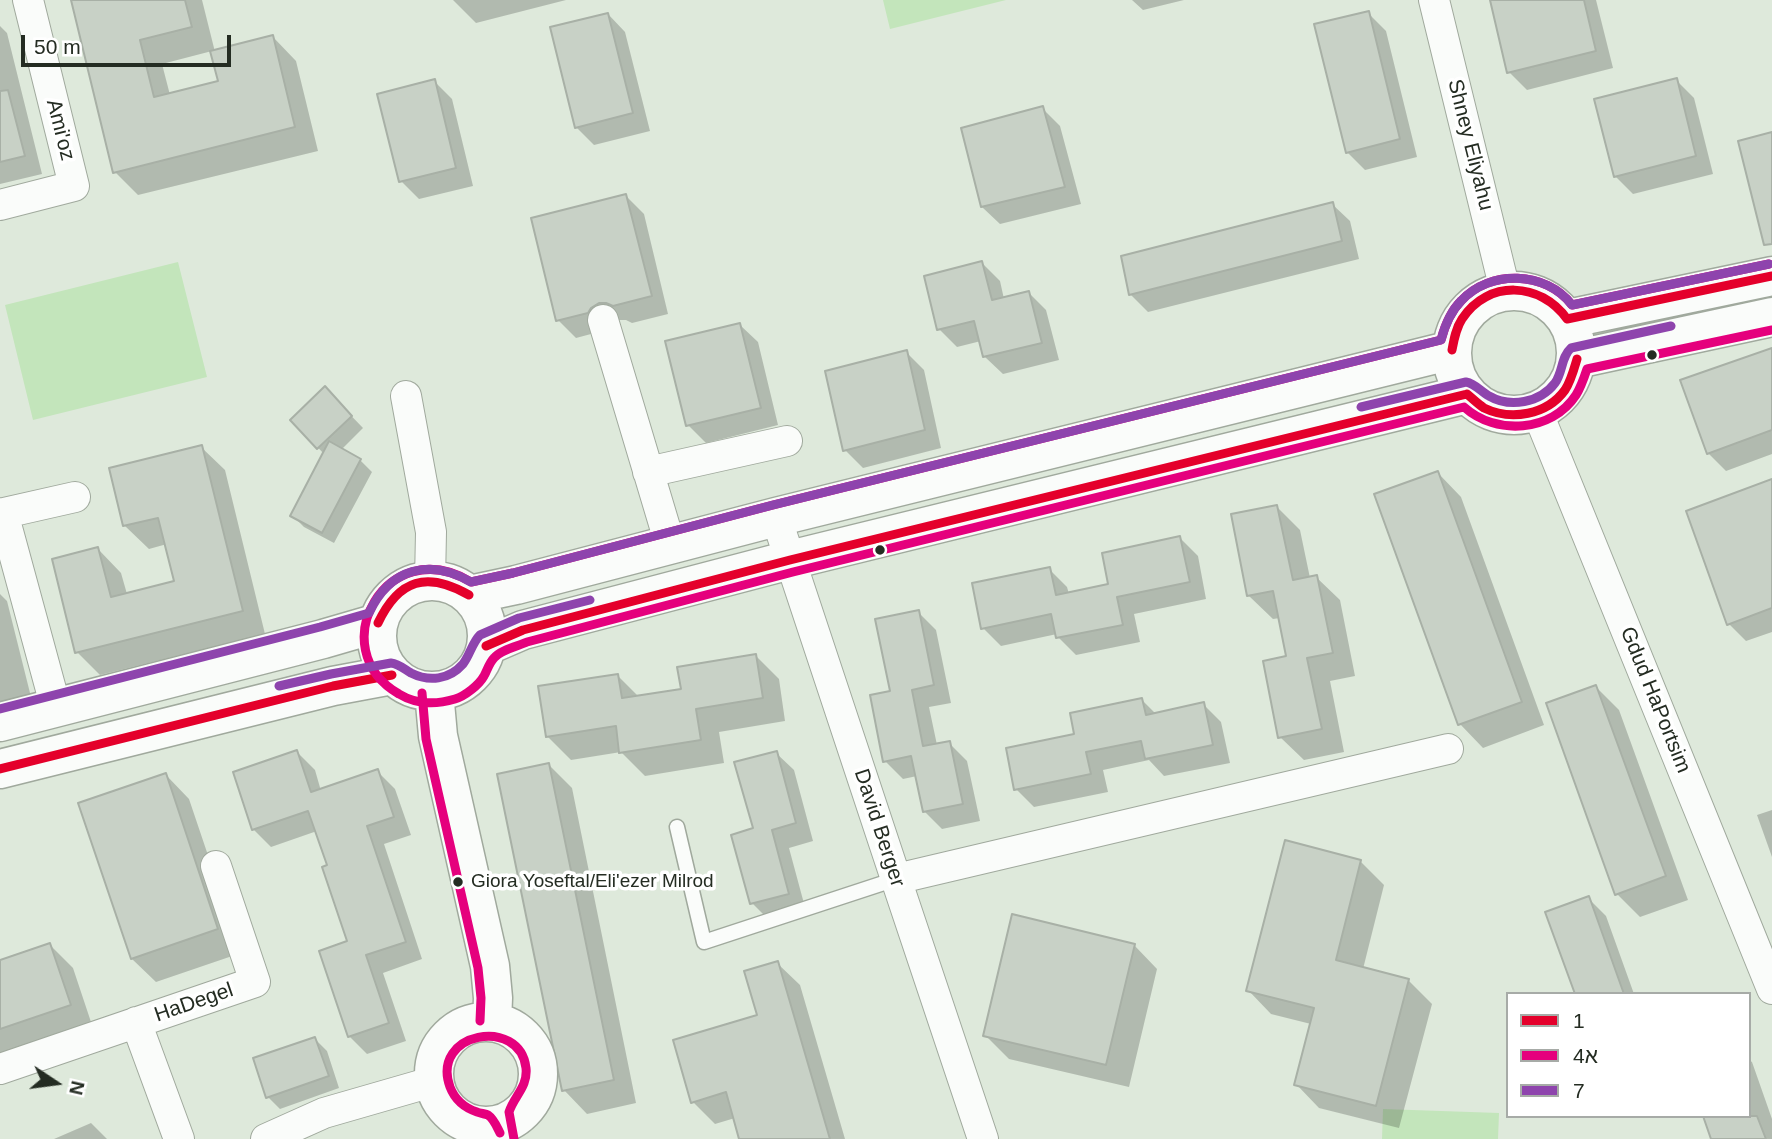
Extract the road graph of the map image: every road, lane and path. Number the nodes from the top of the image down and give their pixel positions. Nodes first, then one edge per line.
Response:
1 (28, 0) edge
2 (1434, 0) edge
3 (0, 205) edge
4 (1772, 275) edge
5 (1505, 290) junction
6 (1772, 317) edge
7 (1567, 319) junction
8 (603, 320) dead end
9 (1452, 350) junction
10 (1577, 359) junction
11 (1467, 394) junction
12 (406, 396) dead end
13 (1537, 411) junction
14 (787, 441) dead end
15 (648, 472) junction
16 (75, 497) dead end
17 (2, 513) edge
18 (776, 517) junction
19 (670, 544) junction
20 (790, 560) junction
21 (430, 581) junction
22 (469, 595) junction
23 (378, 623) junction
24 (486, 646) junction
25 (392, 675) junction
26 (434, 692) junction
27 (56, 708) junction
28 (0, 722) edge
29 (1448, 750) dead end
30 (0, 769) edge
31 (677, 827) dead end
32 (216, 866) dead end
33 (895, 879) junction
34 (1772, 989) edge
35 (492, 1022) junction
36 (136, 1023) junction
37 (0, 1069) edge
38 (435, 1081) junction
39 (524, 1126) edge
40 (486, 1132) edge
41 (179, 1139) edge
42 (266, 1139) edge
43 (983, 1139) edge

1 - 3 street, Ami'oz
2 - 5 street, Shney Eliyahu
4 - 7 street
5 - 7 street
5 - 9 street
6 - 10 street
7 - 10 street
8 - 15 street
9 - 11 street
9 - 18 street
10 - 13 street
11 - 13 street
11 - 20 street
12 - 21 street
13 - 34 street, Gdud HaPortsim
14 - 15 street
15 - 19 street
16 - 17 street
17 - 27 street
18 - 19 street
18 - 20 street, David Berger
19 - 22 street
20 - 24 street
20 - 33 street, David Berger
21 - 22 street
21 - 23 street
22 - 24 street
23 - 25 street
23 - 27 street
24 - 26 street
25 - 26 street
25 - 30 street
26 - 35 street
27 - 28 street
29 - 33 street
31 - 33 lane
32 - 36 street, HaDegel
33 - 43 street, David Berger
35 - 38 street
35 - 39 street
36 - 37 street, HaDegel
36 - 41 street, HaDegel
38 - 40 street
38 - 42 street
39 - 40 street

